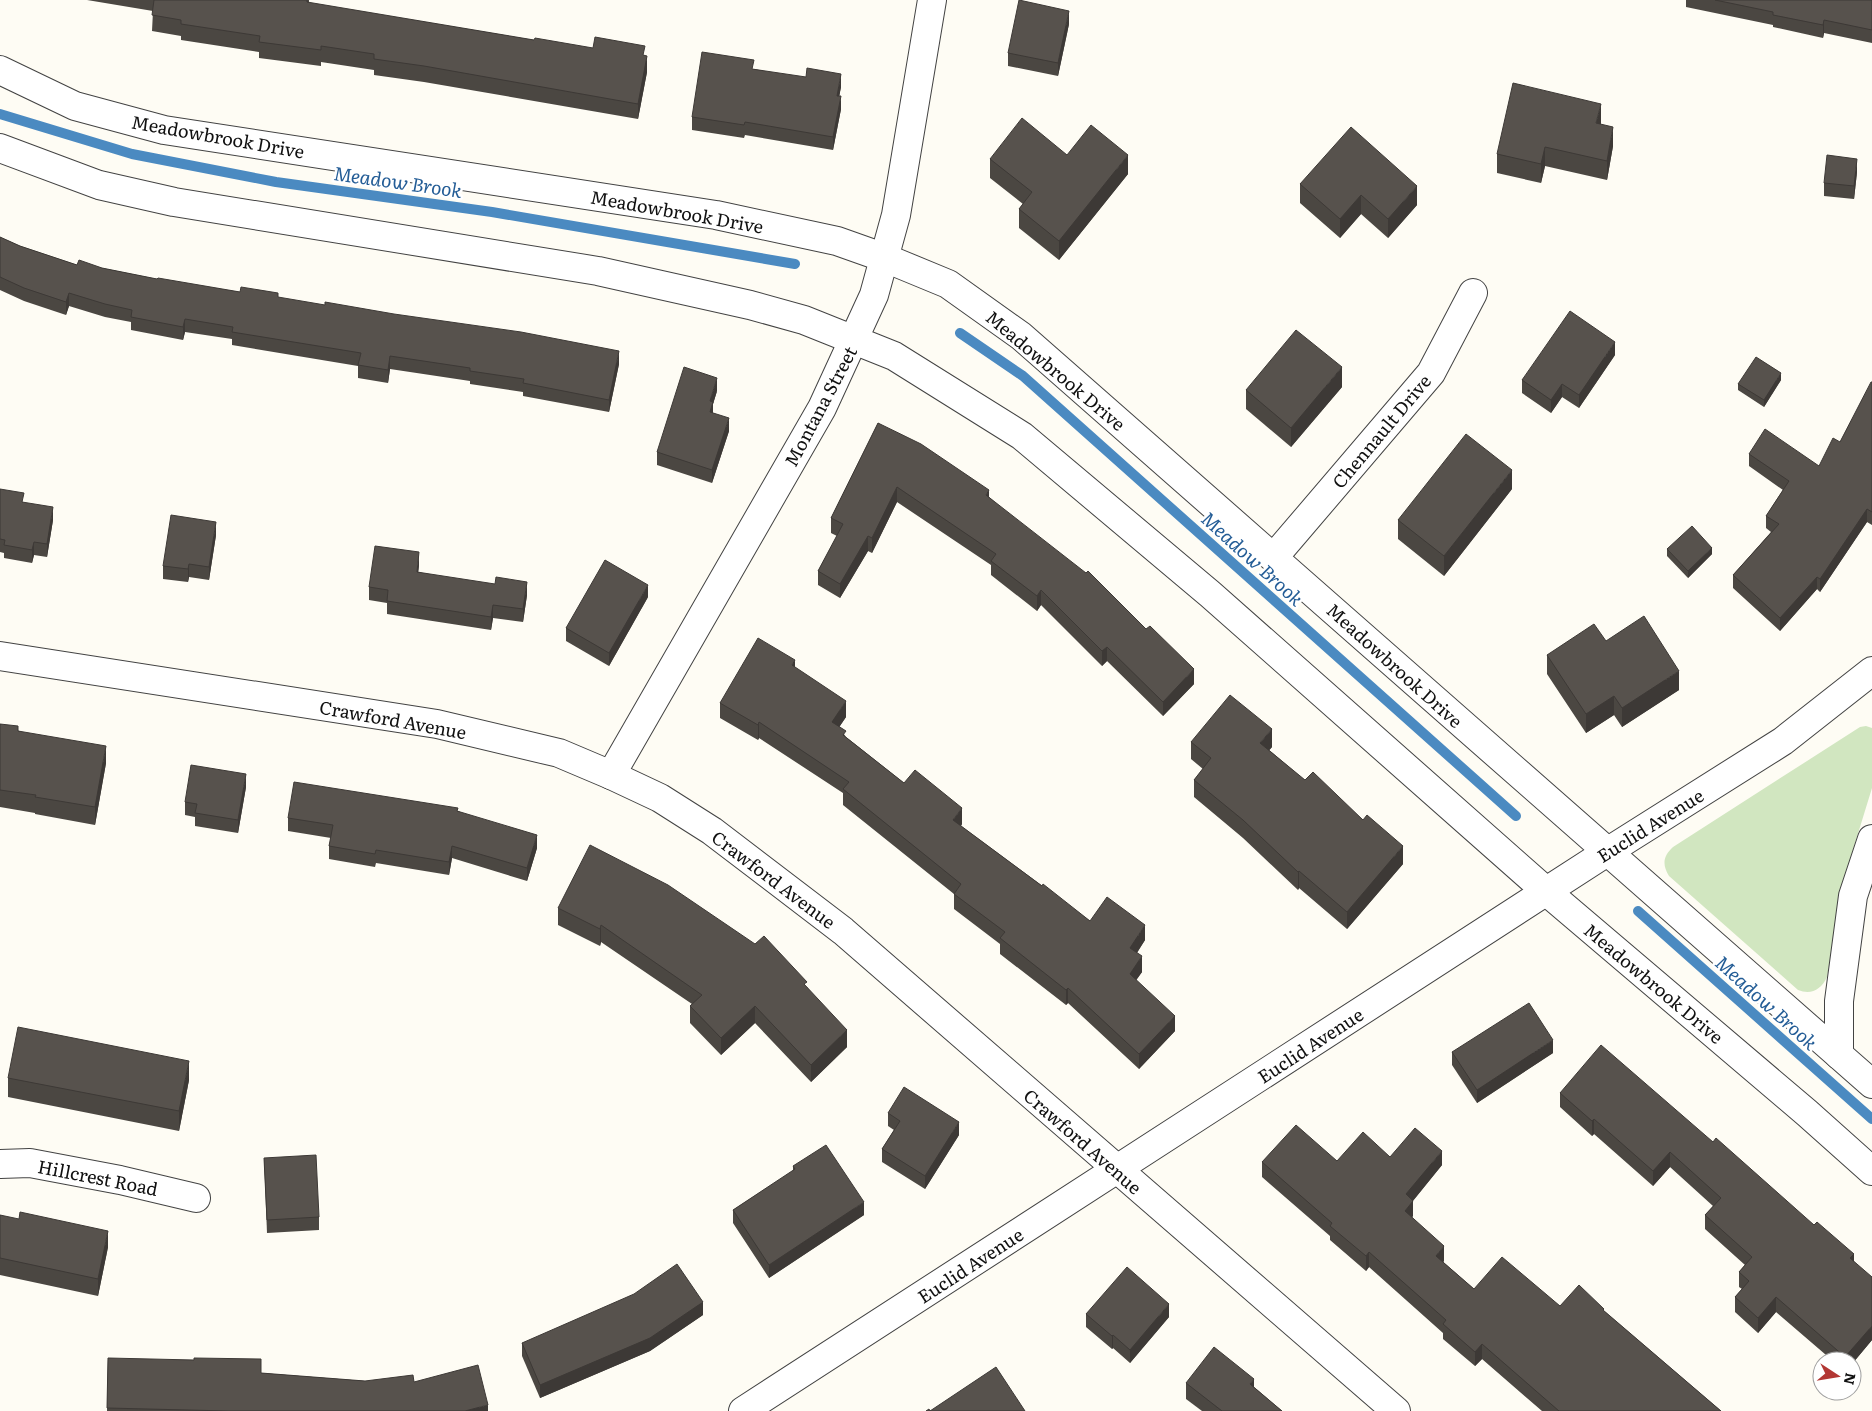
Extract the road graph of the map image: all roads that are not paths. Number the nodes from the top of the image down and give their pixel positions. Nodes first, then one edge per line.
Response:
1 (932, 0) edge
2 (0, 70) edge
3 (0, 148) edge
4 (885, 258) junction
5 (1473, 293) dead end
6 (854, 340) junction
7 (1274, 557) junction
8 (0, 656) edge
9 (1872, 671) edge
10 (611, 775) junction
11 (1872, 839) edge
12 (1607, 852) junction
13 (1547, 892) junction
14 (1839, 1055) junction
15 (1872, 1084) edge
16 (0, 1164) edge
17 (1117, 1170) junction
18 (1872, 1171) edge
19 (196, 1198) dead end
20 (743, 1411) edge
21 (1396, 1411) edge

1 - 4 street, Montana Street
2 - 4 street, Meadowbrook Drive
3 - 6 street, Meadowbrook Drive
4 - 6 street, Montana Street
4 - 7 street, Meadowbrook Drive
5 - 7 street, Chennault Drive
6 - 10 street, Montana Street
6 - 13 street, Meadowbrook Drive
7 - 12 street, Meadowbrook Drive
8 - 10 street, Crawford Avenue
9 - 12 street, Euclid Avenue
10 - 17 street, Crawford Avenue
11 - 14 street
12 - 13 street, Euclid Avenue
12 - 14 street, Meadowbrook Drive
13 - 17 street, Euclid Avenue
13 - 18 street, Meadowbrook Drive
14 - 15 street, Meadowbrook Drive
16 - 19 street, Hillcrest Road
17 - 20 street, Euclid Avenue
17 - 21 street, Crawford Avenue

